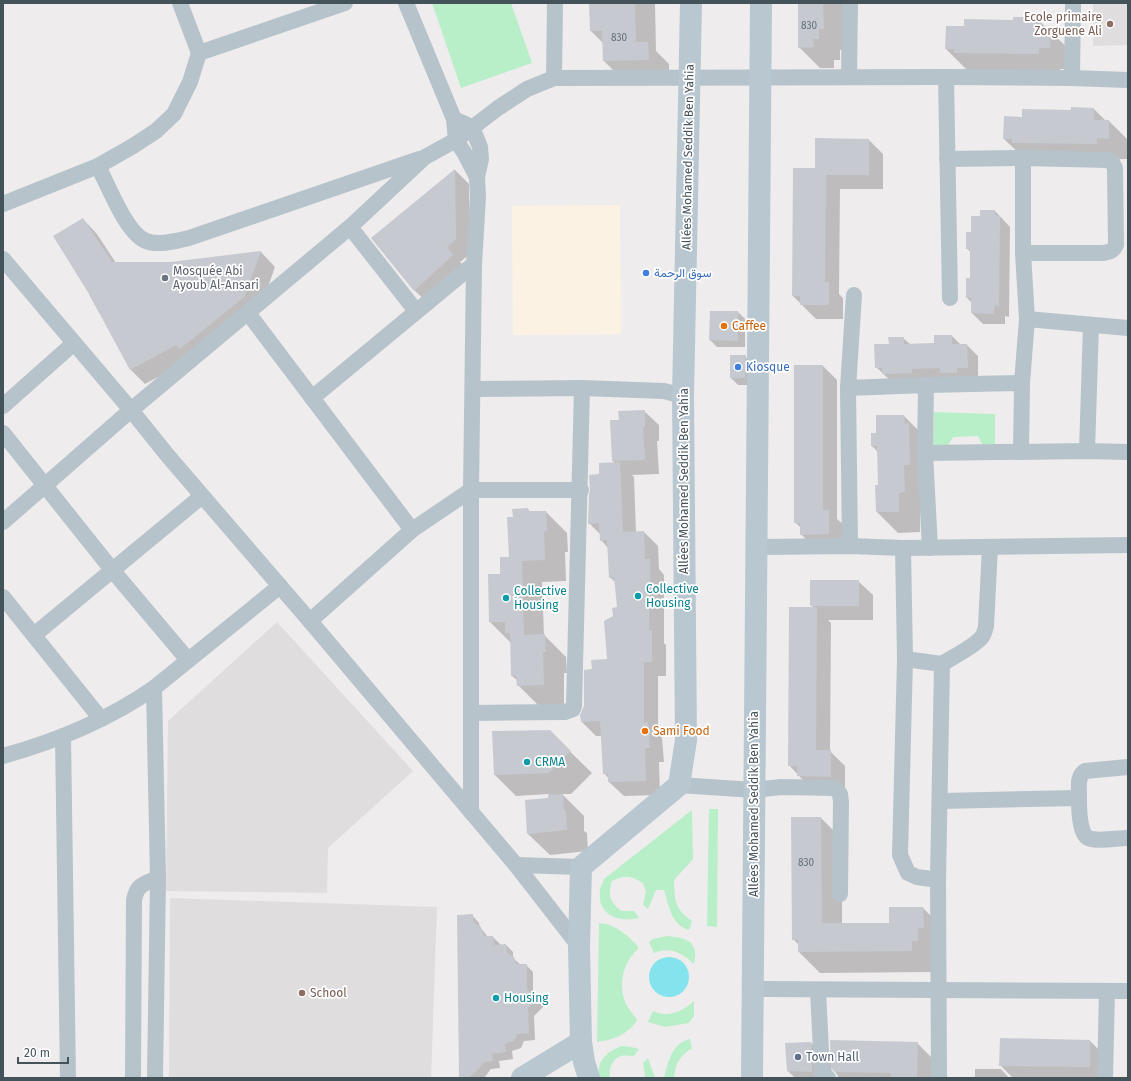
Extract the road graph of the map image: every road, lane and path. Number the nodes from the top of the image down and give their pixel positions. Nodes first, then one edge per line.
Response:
1 (180, 3) edge
2 (345, 3) edge
3 (406, 3) edge
4 (555, 3) edge
5 (691, 3) edge
6 (761, 3) edge
7 (850, 3) edge
8 (1073, 3) edge
9 (199, 53) junction
10 (946, 76) junction
11 (849, 77) junction
12 (554, 78) junction
13 (689, 78) junction
14 (759, 78) junction
15 (1072, 78) junction
16 (1128, 80) edge
17 (454, 119) junction
18 (472, 127) junction
19 (456, 140) junction
20 (424, 157) junction
21 (1023, 158) junction
22 (947, 159) junction
23 (98, 166) junction
24 (477, 177) junction
25 (3, 204) edge
26 (350, 227) junction
27 (1023, 253) junction
28 (3, 258) edge
29 (474, 264) junction
30 (854, 295) dead end
31 (950, 298) dead end
32 (416, 311) junction
33 (248, 312) junction
34 (1027, 319) junction
35 (1091, 325) junction
36 (1128, 328) edge
37 (74, 343) junction
38 (1022, 383) junction
39 (926, 385) junction
40 (582, 388) junction
41 (848, 388) junction
42 (473, 389) junction
43 (683, 396) junction
44 (312, 398) junction
45 (3, 406) edge
46 (131, 410) junction
47 (3, 433) edge
48 (1087, 451) junction
49 (1021, 452) junction
50 (1128, 452) edge
51 (925, 453) junction
52 (45, 485) junction
53 (471, 490) junction
54 (581, 490) junction
55 (202, 496) junction
56 (3, 522) edge
57 (412, 530) junction
58 (1128, 545) edge
59 (850, 546) junction
60 (756, 547) junction
61 (990, 547) junction
62 (903, 548) junction
63 (930, 548) junction
64 (113, 571) junction
65 (280, 586) junction
66 (3, 597) edge
67 (310, 621) junction
68 (34, 635) junction
69 (905, 659) junction
70 (188, 660) junction
71 (942, 664) junction
72 (154, 688) junction
73 (471, 713) junction
74 (101, 719) junction
75 (63, 736) junction
76 (3, 756) edge
77 (1128, 767) edge
78 (680, 785) junction
79 (754, 790) junction
80 (1079, 798) junction
81 (941, 801) junction
82 (471, 812) junction
83 (1128, 838) edge
84 (516, 865) junction
85 (580, 867) junction
86 (158, 878) junction
87 (938, 880) junction
88 (840, 894) dead end
89 (579, 946) junction
90 (753, 989) junction
91 (818, 990) junction
92 (939, 990) junction
93 (1107, 991) junction
94 (1128, 991) edge
95 (580, 1042) junction
96 (68, 1078) edge
97 (133, 1078) edge
98 (155, 1078) edge
99 (522, 1078) edge
100 (589, 1078) edge
101 (752, 1078) edge
102 (828, 1078) edge
103 (939, 1078) edge
104 (1105, 1078) edge

1 - 9 street
2 - 9 street
3 - 17 street
4 - 12 street
5 - 13 street, Allées Mohamed Seddik Ben Yahia
6 - 14 street, Allées Mohamed Seddik Ben Yahia
7 - 11 street
8 - 15 street
9 - 23 street
10 - 11 street
10 - 15 street
10 - 22 street
11 - 14 street
12 - 13 street
12 - 18 street
13 - 14 street
13 - 43 street, Allées Mohamed Seddik Ben Yahia
14 - 60 street, Allées Mohamed Seddik Ben Yahia
15 - 16 street
17 - 18 street
17 - 19 street
18 - 19 street
18 - 24 street
19 - 20 street
19 - 24 street
20 - 23 street
20 - 26 street
21 - 22 street
21 - 27 street
21 - 27 street
22 - 31 street
23 - 25 street
24 - 29 street
26 - 32 street
26 - 33 street
27 - 34 street
28 - 37 street
29 - 32 street
29 - 42 street
30 - 41 street
32 - 44 street
33 - 44 street
33 - 46 street
34 - 35 street
34 - 38 street
35 - 36 street
35 - 48 street
37 - 45 street
37 - 46 street
38 - 39 street
38 - 49 street
39 - 41 street
39 - 51 street
40 - 42 street
40 - 43 street
40 - 54 street
41 - 59 street
42 - 53 street
43 - 78 street, Allées Mohamed Seddik Ben Yahia
44 - 57 street
46 - 52 street
46 - 55 street
47 - 52 street
48 - 49 street
48 - 50 street
49 - 51 street
51 - 63 street
52 - 56 street
52 - 64 street
53 - 54 street
53 - 57 street
53 - 73 street
54 - 73 street
55 - 64 street
55 - 65 street
57 - 67 street
58 - 61 street
59 - 60 street
59 - 62 street
60 - 79 street, Allées Mohamed Seddik Ben Yahia
61 - 63 street
61 - 71 street
62 - 63 street
62 - 69 street
64 - 68 street
64 - 70 street
65 - 67 street
65 - 70 street
66 - 68 street
67 - 82 street
68 - 74 street
69 - 71 street
69 - 87 street
70 - 72 street
71 - 81 street
72 - 74 street
72 - 86 street
73 - 82 street
74 - 75 street
75 - 76 street
75 - 96 street
77 - 80 street
78 - 79 street
78 - 85 street
79 - 88 street
79 - 90 street, Allées Mohamed Seddik Ben Yahia
80 - 81 street
80 - 83 street
81 - 87 street
82 - 84 street
84 - 85 street
84 - 89 street
85 - 89 street
86 - 97 street
86 - 98 street
87 - 92 street
89 - 95 street
90 - 91 street
90 - 101 street, Allées Mohamed Seddik Ben Yahia
91 - 92 street
91 - 102 street
92 - 93 street
92 - 103 street
93 - 94 street
93 - 104 street
95 - 99 street
95 - 100 street

